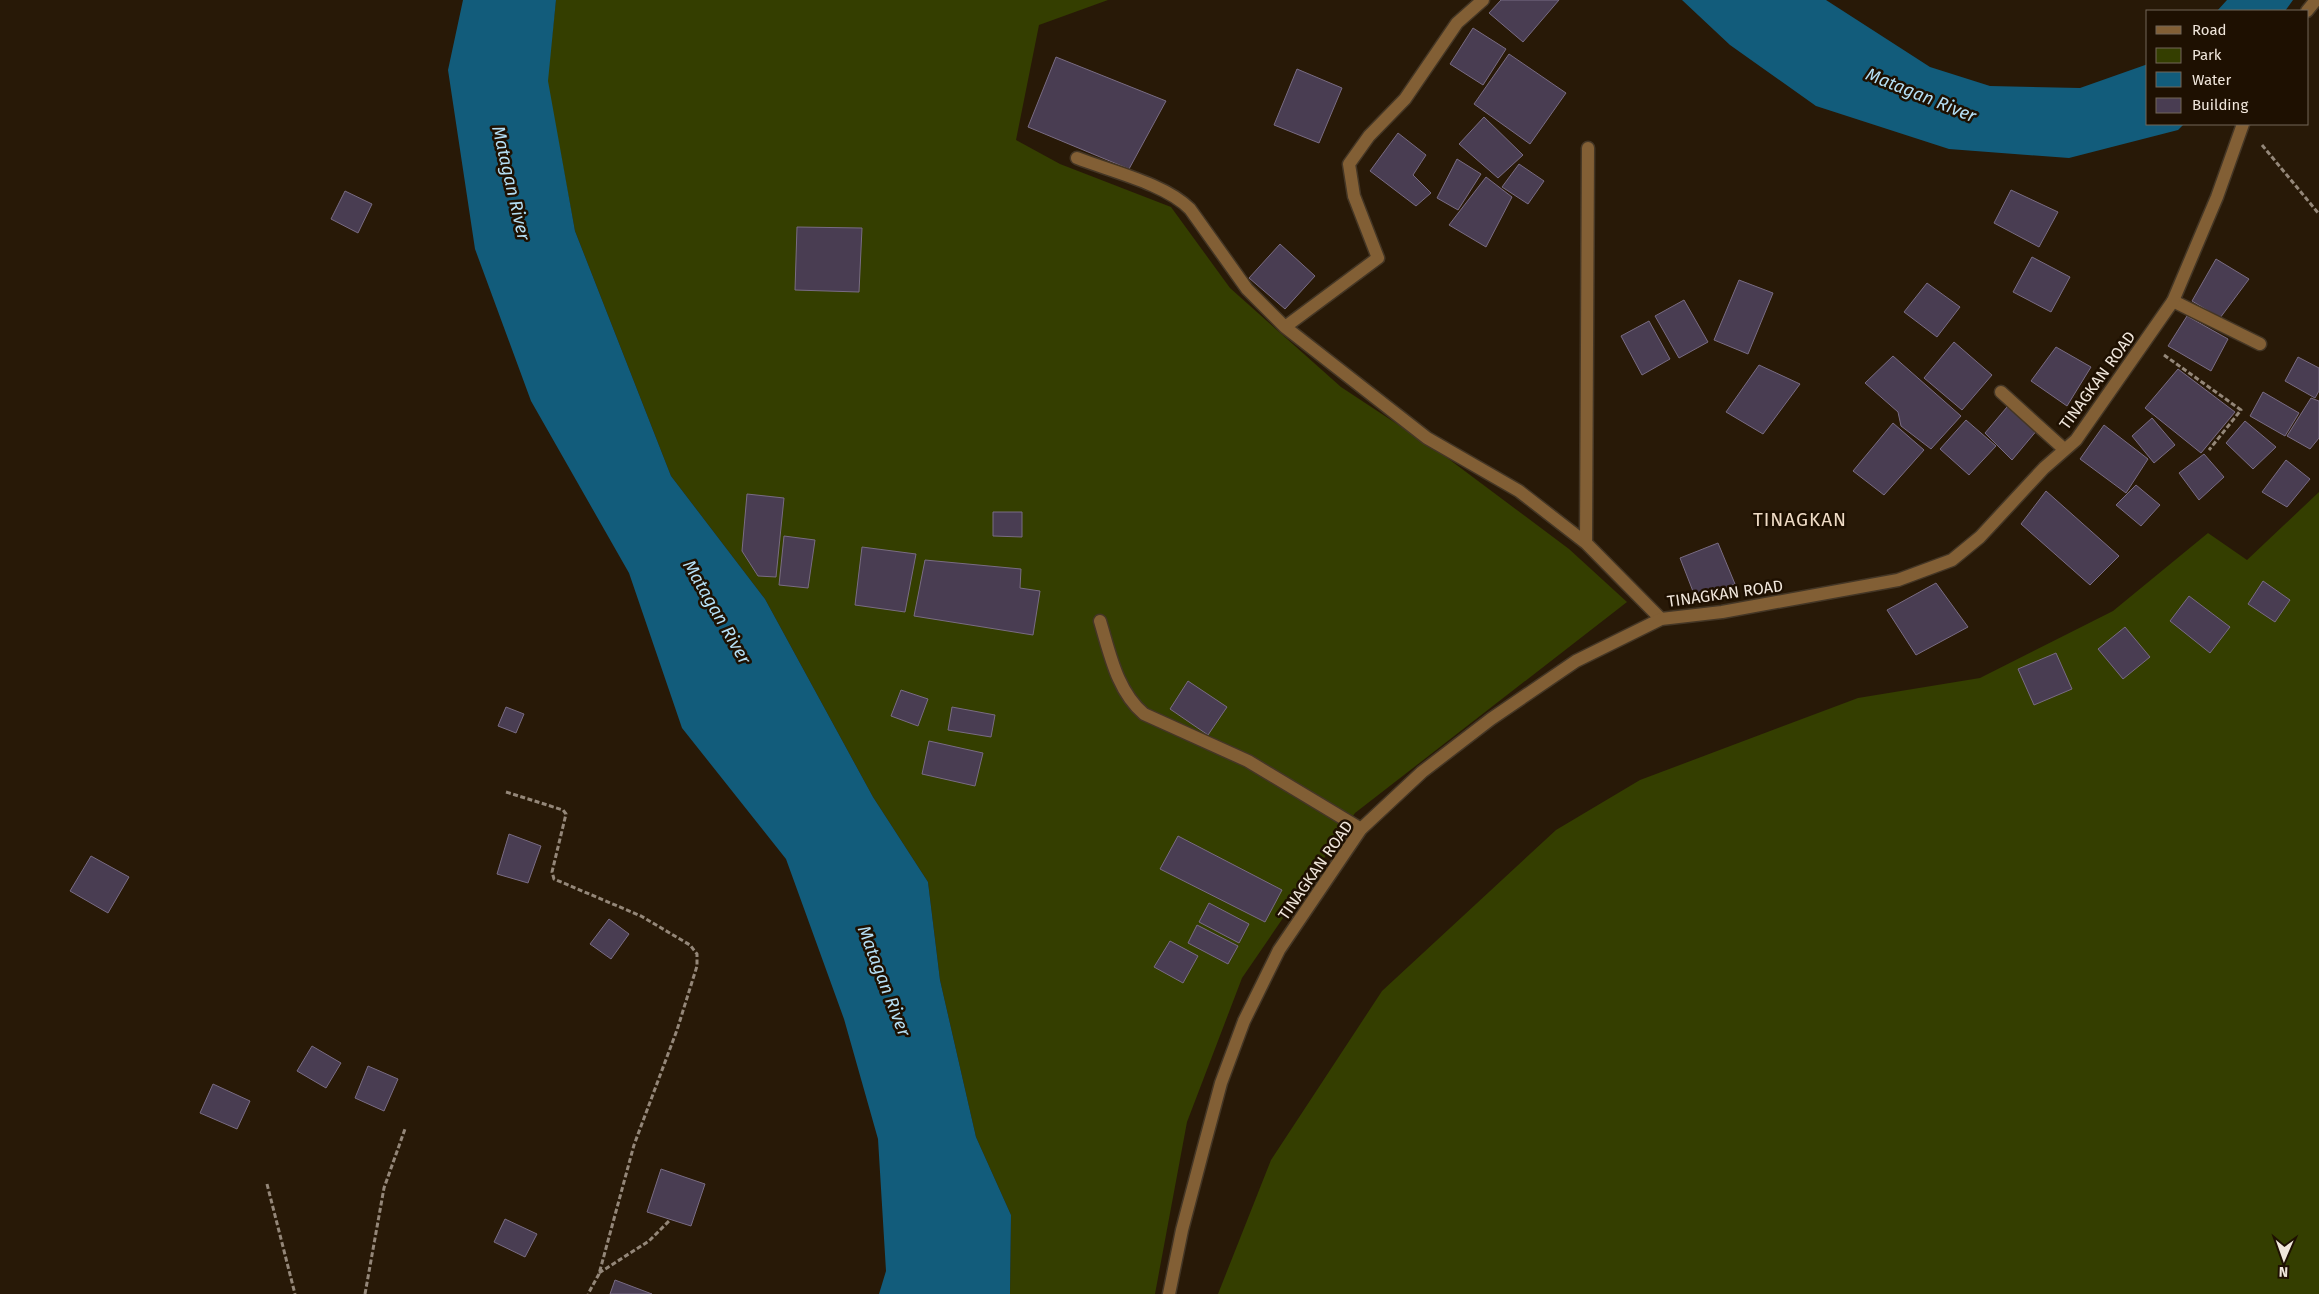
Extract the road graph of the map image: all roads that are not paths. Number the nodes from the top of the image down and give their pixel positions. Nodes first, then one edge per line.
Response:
1 (1483, 0) edge
2 (2316, 0) edge
3 (2308, 10) edge
4 (2243, 125) edge
5 (1588, 148) dead end
6 (1077, 158) dead end
7 (2173, 301) junction
8 (1285, 327) junction
9 (2260, 344) dead end
10 (2001, 392) dead end
11 (2064, 449) junction
12 (1586, 543) junction
13 (1660, 619) junction
14 (1100, 621) dead end
15 (1361, 829) junction
16 (1169, 1294) edge

1 - 8 street
2 - 3 street
4 - 7 street, TINAGKAN ROAD
5 - 12 street
6 - 8 street
7 - 9 street
7 - 11 street, TINAGKAN ROAD
8 - 12 street
10 - 11 street
11 - 13 street, TINAGKAN ROAD
12 - 13 street
13 - 15 street, TINAGKAN ROAD
14 - 15 street
15 - 16 street, TINAGKAN ROAD

